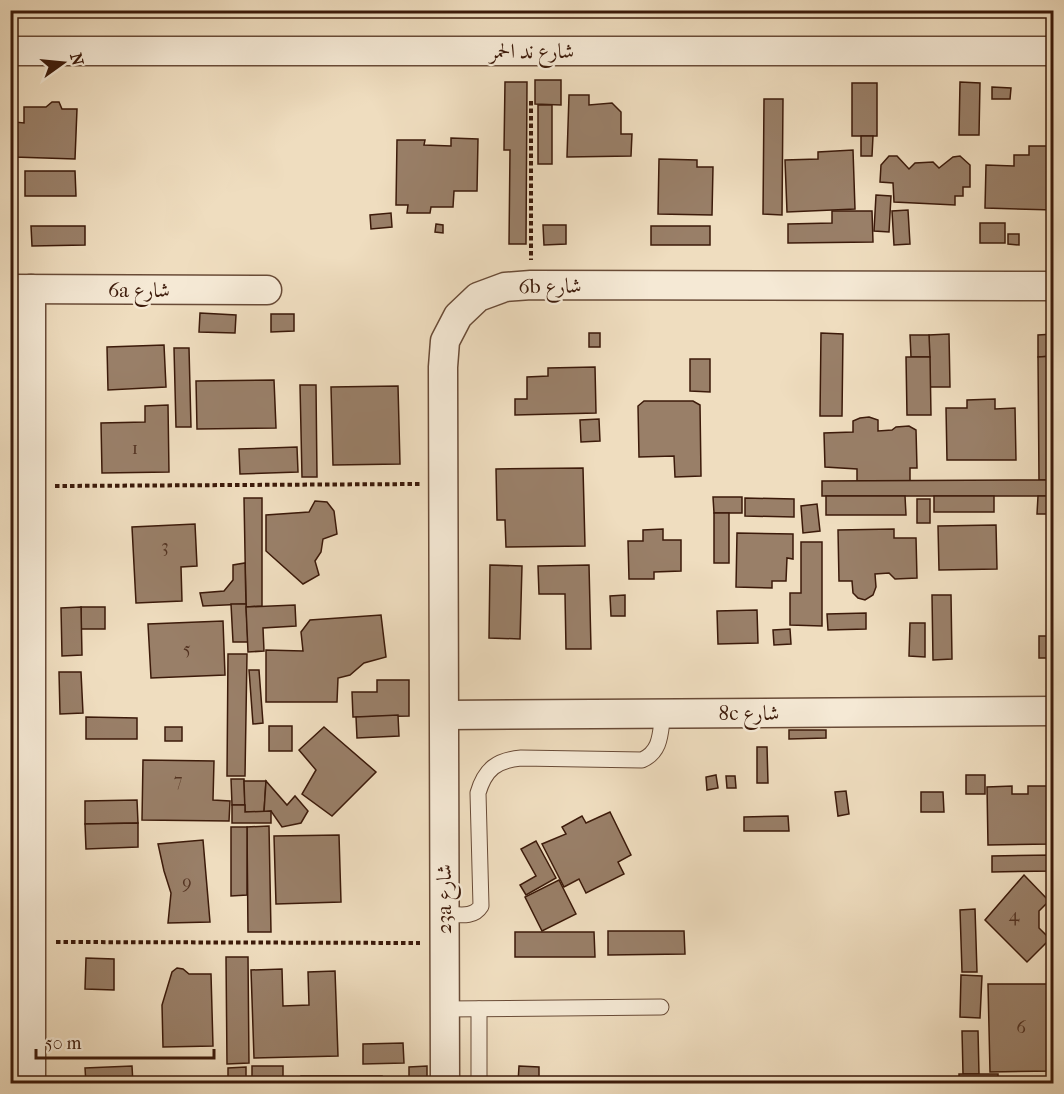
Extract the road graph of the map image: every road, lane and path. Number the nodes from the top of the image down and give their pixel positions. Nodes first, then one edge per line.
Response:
1 (10, 51) edge
2 (1053, 51) edge
3 (531, 101) dead end
4 (531, 285) junction
5 (1053, 286) edge
6 (21, 289) edge
7 (267, 290) dead end
8 (444, 483) junction
9 (30, 486) junction
10 (20, 693) edge
11 (1053, 711) edge
12 (663, 713) junction
13 (445, 715) junction
14 (444, 914) junction
15 (31, 942) junction
16 (445, 943) junction
17 (661, 1007) dead end
18 (445, 1009) junction
19 (479, 1009) junction
20 (32, 1083) edge
21 (445, 1083) edge
22 (479, 1083) edge

1 - 2 street, شارع ند الحمر
3 - 4 path
4 - 5 street, 6b شارع
4 - 8 street, 6b شارع
6 - 7 street, 6a شارع
6 - 9 street
8 - 9 path
8 - 13 street, 6b شارع
9 - 10 street
10 - 15 street
11 - 12 street, 8c شارع
12 - 13 street, 8c شارع
12 - 14 lane
13 - 14 street, 23a شارع
14 - 16 street, 23a شارع
15 - 16 path
15 - 20 street
16 - 18 street, 23a شارع
17 - 19 lane
18 - 19 lane
18 - 21 street, 23a شارع
19 - 22 lane

